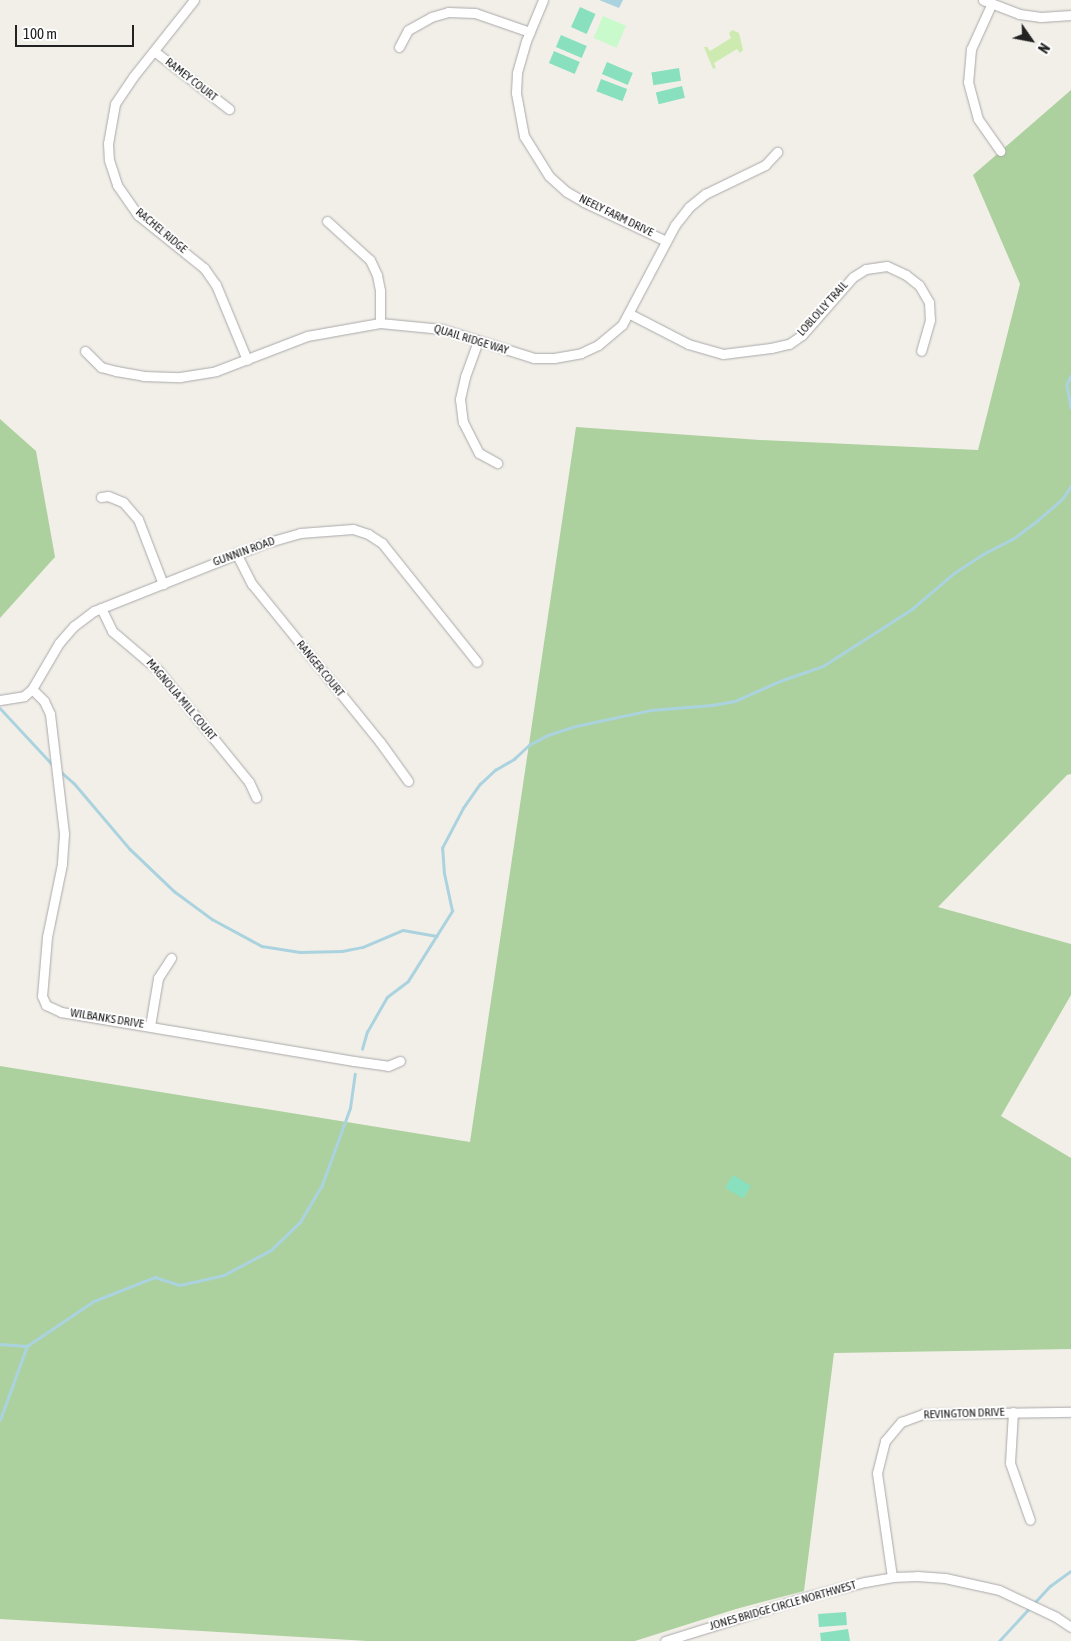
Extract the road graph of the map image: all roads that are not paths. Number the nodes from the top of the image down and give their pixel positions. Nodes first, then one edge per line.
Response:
1 (194, 0) edge
2 (543, 0) edge
3 (987, 2) edge
4 (1071, 15) edge
5 (530, 32) junction
6 (399, 47) dead end
7 (154, 51) junction
8 (229, 109) dead end
9 (1000, 151) dead end
10 (777, 152) dead end
11 (327, 220) dead end
12 (666, 241) junction
13 (630, 314) junction
14 (380, 323) junction
15 (478, 341) junction
16 (85, 351) dead end
17 (921, 351) dead end
18 (247, 360) junction
19 (497, 463) dead end
20 (101, 497) dead end
21 (236, 554) junction
22 (163, 584) junction
23 (101, 608) junction
24 (477, 662) dead end
25 (32, 689) junction
26 (0, 700) edge
27 (408, 782) dead end
28 (256, 797) dead end
29 (171, 958) dead end
30 (150, 1026) junction
31 (400, 1061) dead end
32 (1013, 1412) junction
33 (1071, 1412) edge
34 (1030, 1520) dead end
35 (892, 1577) junction
36 (1071, 1627) edge
37 (665, 1641) edge

1 - 7 street, RACHEL RIDGE
2 - 5 street, NEELY FARM DRIVE
3 - 4 street
3 - 9 street
5 - 6 street
5 - 12 street, NEELY FARM DRIVE
7 - 8 street, RAMEY COURT
7 - 18 street, RACHEL RIDGE
10 - 12 street, QUAIL RIDGE WAY
11 - 14 street
12 - 13 street, QUAIL RIDGE WAY
13 - 15 street, QUAIL RIDGE WAY
13 - 17 street, LOBLOLLY TRAIL
14 - 15 street, QUAIL RIDGE WAY
14 - 18 street, QUAIL RIDGE WAY
15 - 19 street
16 - 18 street, QUAIL RIDGE WAY
20 - 22 street
21 - 22 street, GUNNIN ROAD
21 - 24 street, GUNNIN ROAD
21 - 27 street, RANGER COURT
22 - 23 street, GUNNIN ROAD
23 - 25 street, GUNNIN ROAD
23 - 28 street, MAGNOLIA MILL COURT
25 - 26 street
25 - 30 street, WILBANKS DRIVE
29 - 30 street
30 - 31 street, WILBANKS DRIVE
32 - 33 street, REVINGTON DRIVE
32 - 34 street
32 - 35 street, REVINGTON DRIVE
35 - 36 street, JONES BRIDGE CIRCLE NORTHWEST
35 - 37 street, JONES BRIDGE CIRCLE NORTHWEST

